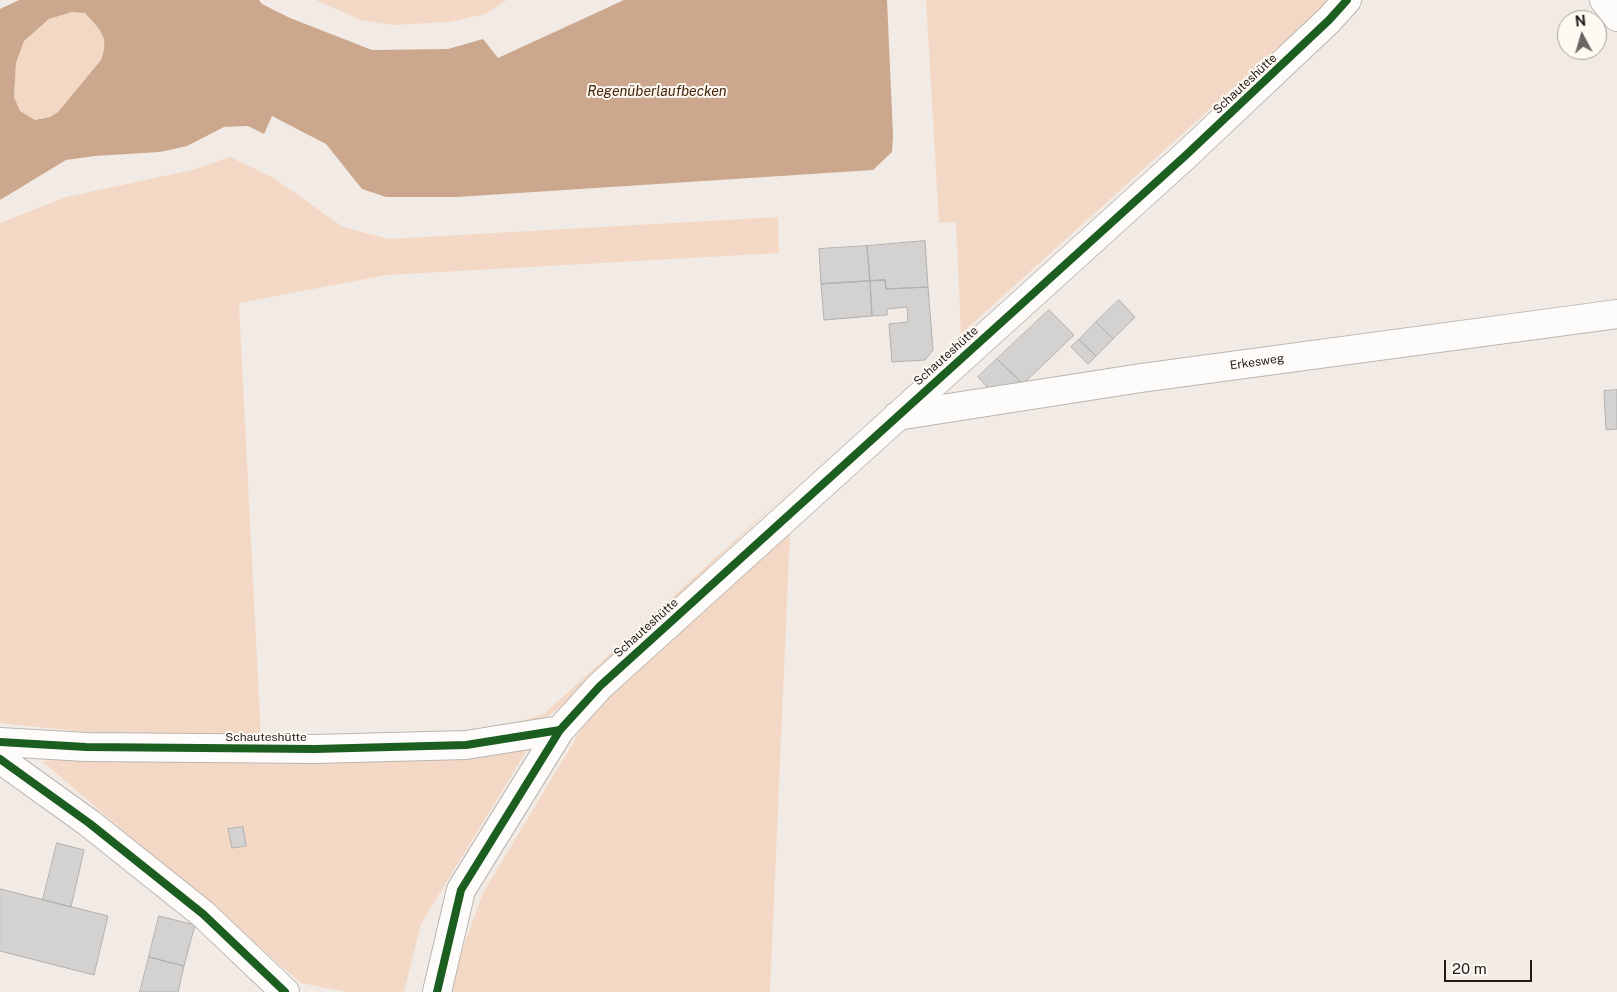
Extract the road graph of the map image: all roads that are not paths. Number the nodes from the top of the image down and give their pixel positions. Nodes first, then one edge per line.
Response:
1 (1347, 0) edge
2 (1604, 0) edge
3 (1617, 17) edge
4 (1617, 314) edge
5 (897, 416) junction
6 (560, 730) junction
7 (0, 742) edge
8 (0, 759) edge
9 (289, 991) edge
10 (438, 992) edge

1 - 5 street, Schauteshütte
2 - 3 street
4 - 5 street, Erkesweg
5 - 6 street, Schauteshütte
6 - 7 street, Schauteshütte
6 - 10 street, Schauteshütte
8 - 9 street

